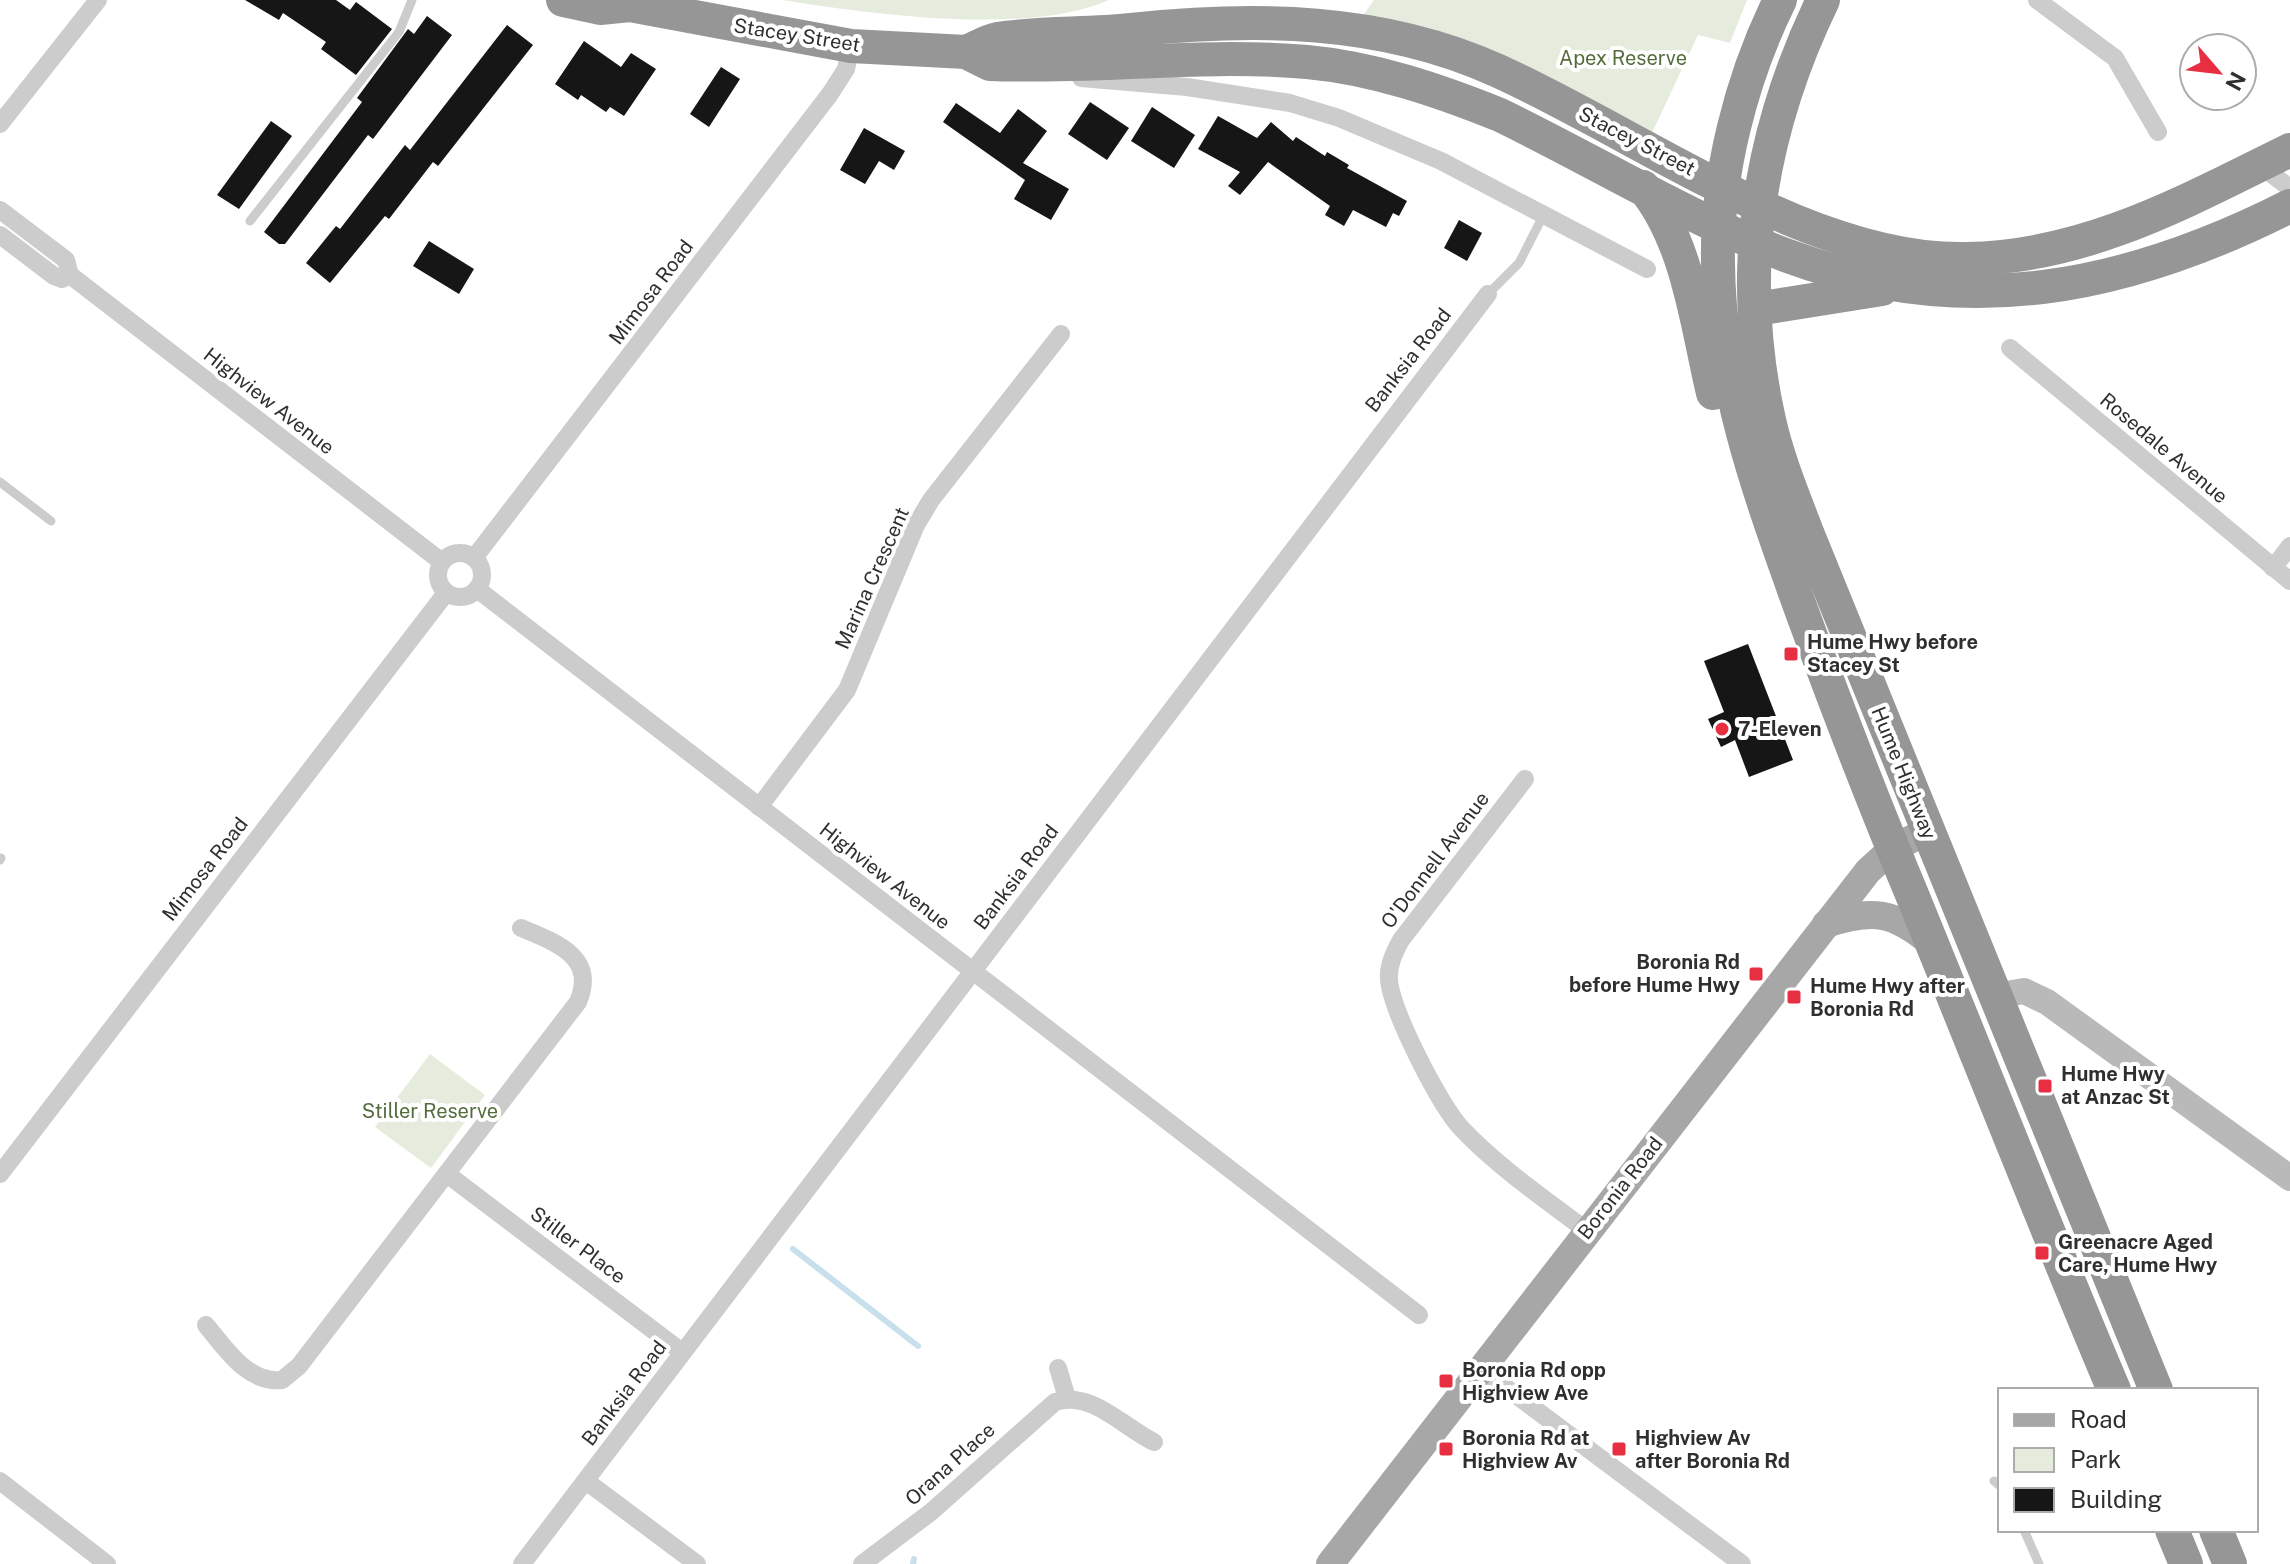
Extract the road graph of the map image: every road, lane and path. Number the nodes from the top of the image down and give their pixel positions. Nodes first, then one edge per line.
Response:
1 (98, 0) edge
2 (412, 0) edge
3 (563, 0) edge
4 (1780, 0) edge
5 (1823, 0) edge
6 (2037, 0) edge
7 (627, 2) edge
8 (851, 46) junction
9 (966, 52) junction
10 (1009, 65) junction
11 (0, 124) edge
12 (2158, 132) dead end
13 (2275, 157) edge
14 (1642, 186) junction
15 (1724, 187) junction
16 (2290, 188) edge
17 (1757, 203) junction
18 (2290, 206) edge
19 (0, 210) edge
20 (1543, 216) junction
21 (250, 221) dead end
22 (1719, 224) junction
23 (0, 235) edge
24 (1756, 242) junction
25 (1647, 269) dead end
26 (70, 275) junction
27 (1898, 287) junction
28 (1488, 294) joint
29 (1756, 309) junction
30 (1061, 334) dead end
31 (2010, 348) dead end
32 (0, 482) edge
33 (51, 521) dead end
34 (1768, 522) junction
35 (2290, 546) edge
36 (474, 558) junction
37 (442, 562) junction
38 (2273, 568) junction
39 (2290, 581) edge
40 (477, 589) junction
41 (446, 593) junction
42 (1525, 779) dead end
43 (759, 807) junction
44 (1927, 831) junction
45 (1892, 849) junction
46 (1826, 924) junction
47 (521, 928) dead end
48 (1931, 943) junction
49 (973, 971) junction
50 (1994, 996) junction
51 (0, 1174) edge
52 (447, 1174) junction
53 (2290, 1178) edge
54 (1587, 1231) junction
55 (1419, 1315) dead end
56 (206, 1325) dead end
57 (682, 1352) junction
58 (1058, 1368) dead end
59 (1480, 1368) junction
60 (2113, 1388) edge
61 (2155, 1388) edge
62 (1067, 1398) junction
63 (1154, 1442) dead end
64 (0, 1481) edge
65 (586, 1481) junction
66 (2025, 1532) edge
67 (2173, 1532) edge
68 (2217, 1532) edge
69 (107, 1564) edge
70 (522, 1564) edge
71 (697, 1564) edge
72 (862, 1564) edge
73 (1330, 1564) edge
74 (1742, 1564) edge
75 (2039, 1564) edge
76 (2186, 1564) edge
77 (2230, 1564) edge

1 - 11 street
2 - 21 lane
3 - 7 highway, Stacey Street
4 - 15 highway, Hume Highway
5 - 17 highway, Hume Highway
6 - 12 street
7 - 8 highway, Stacey Street
8 - 9 highway, Stacey Street
8 - 36 street, Mimosa Road
9 - 10 highway, Stacey Street
9 - 15 highway, Stacey Street
10 - 14 highway, Stacey Street
10 - 20 street, Stacey Street
13 - 16 street
13 - 17 highway, Stacey Street
14 - 22 highway, Stacey Street
14 - 34 highway
15 - 17 highway, Stacey Street
15 - 22 highway, Hume Highway
17 - 24 highway, Hume Highway
18 - 27 highway, Stacey Street
19 - 26 street, Highview Avenue
20 - 25 street, Stacey Street
20 - 28 lane, Banksia Road
22 - 24 highway, Stacey Street
22 - 34 highway, Hume Highway
23 - 26 street, Highview Avenue
24 - 27 highway, Stacey Street
24 - 29 highway, Hume Highway
26 - 37 street, Highview Avenue
27 - 29 highway
28 - 49 street, Banksia Road
29 - 44 highway, Hume Highway
30 - 43 street, Marina Crescent
31 - 38 street, Rosedale Avenue
32 - 33 lane
34 - 45 highway, Hume Highway
35 - 38 street
36 - 37 street
36 - 40 street
37 - 41 street
38 - 39 street, Rosedale Avenue
40 - 41 street
40 - 43 street, Highview Avenue
41 - 51 street, Mimosa Road
42 - 54 street, O'Donnell Avenue
43 - 49 street, Highview Avenue
44 - 45 main road, Boronia Road
44 - 50 highway, Hume Highway
45 - 46 main road, Boronia Road
45 - 48 highway, Hume Highway
46 - 48 main road
46 - 54 main road, Boronia Road
47 - 52 street
48 - 60 highway, Hume Highway
49 - 55 street, Highview Avenue
49 - 57 street, Banksia Road
50 - 53 street
50 - 61 highway, Hume Highway
52 - 56 street
52 - 57 street, Stiller Place
54 - 59 main road, Boronia Road
57 - 65 street, Banksia Road
58 - 62 street
59 - 73 main road, Boronia Road
59 - 74 street
62 - 63 street
62 - 72 street, Orana Place
64 - 69 street
65 - 70 street, Banksia Road
65 - 71 street
66 - 75 lane
67 - 76 highway
68 - 77 highway

